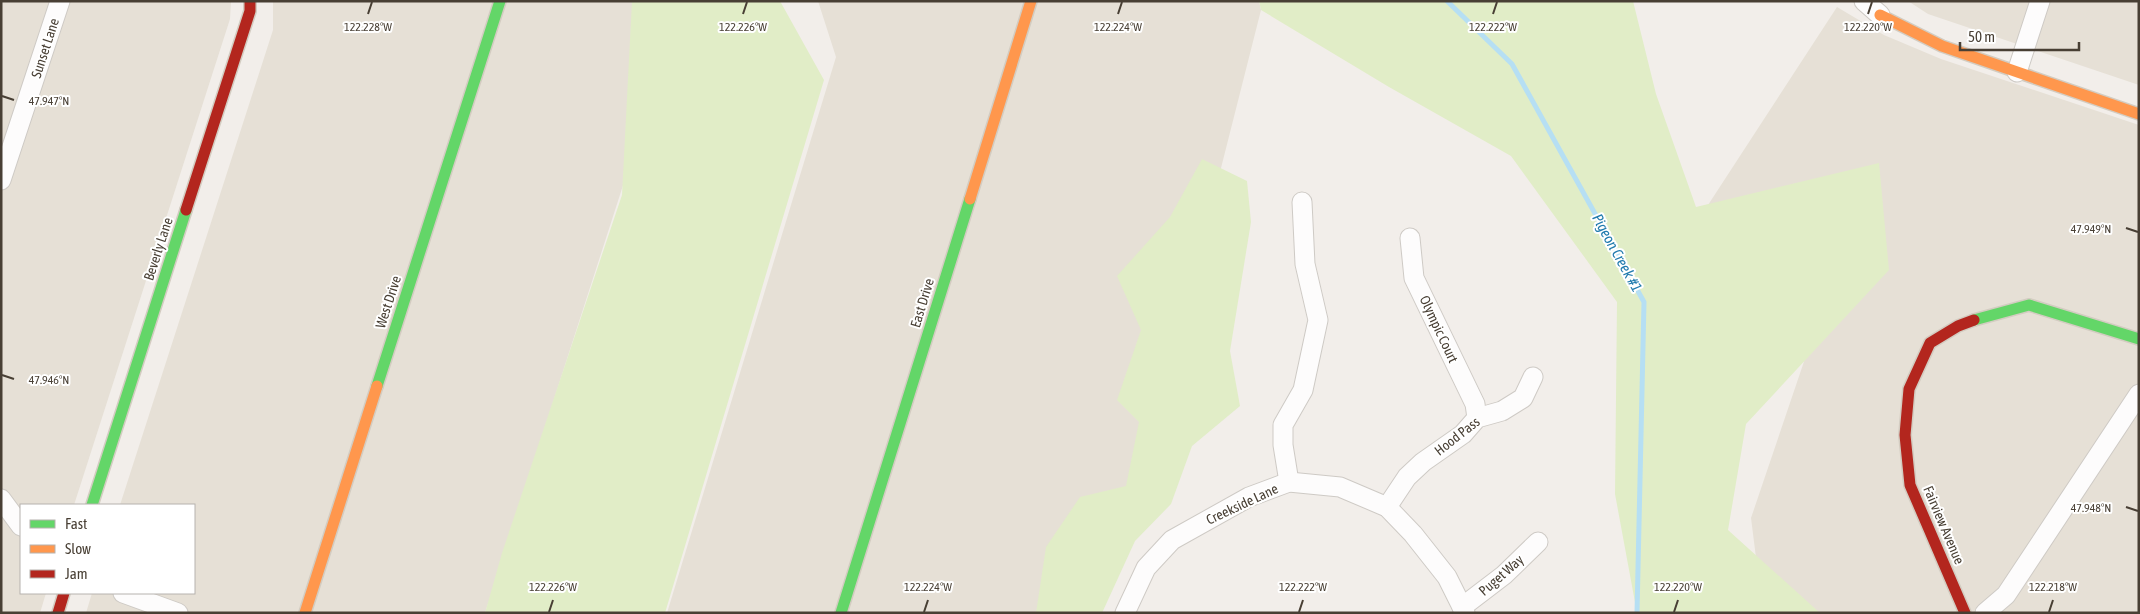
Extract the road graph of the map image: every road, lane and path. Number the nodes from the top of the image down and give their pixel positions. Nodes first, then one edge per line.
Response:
1 (60, 1) edge
2 (250, 1) edge
3 (500, 1) edge
4 (1031, 1) edge
5 (1864, 1) edge
6 (2040, 1) edge
7 (1880, 15) joint
8 (2017, 72) junction
9 (2139, 114) edge
10 (1, 180) edge
11 (1302, 202) dead end
12 (1410, 238) dead end
13 (2139, 339) edge
14 (1533, 377) dead end
15 (2139, 394) edge
16 (1477, 418) junction
17 (1289, 482) junction
18 (1, 499) edge
19 (92, 504) edge
20 (1387, 507) junction
21 (20, 525) edge
22 (1538, 542) dead end
23 (64, 594) edge
24 (126, 594) edge
25 (1464, 610) edge
26 (58, 613) edge
27 (178, 613) edge
28 (305, 613) edge
29 (841, 613) edge
30 (1125, 613) edge
31 (1965, 613) edge
32 (1985, 613) edge

1 - 10 street, Sunset Lane
2 - 19 street, Beverly Lane
3 - 28 street, West Drive
4 - 29 street, East Drive
5 - 7 street
6 - 8 street
7 - 8 street
8 - 9 street
11 - 17 street
12 - 16 street, Olympic Court
13 - 31 street, Fairview Avenue
14 - 16 street, Hood Pass
15 - 32 street
16 - 20 street, Hood Pass
17 - 20 street, Creekside Lane
17 - 30 street, Creekside Lane
18 - 21 street
20 - 25 street, Creekside Lane
22 - 25 street, Puget Way
23 - 26 street
24 - 27 street

